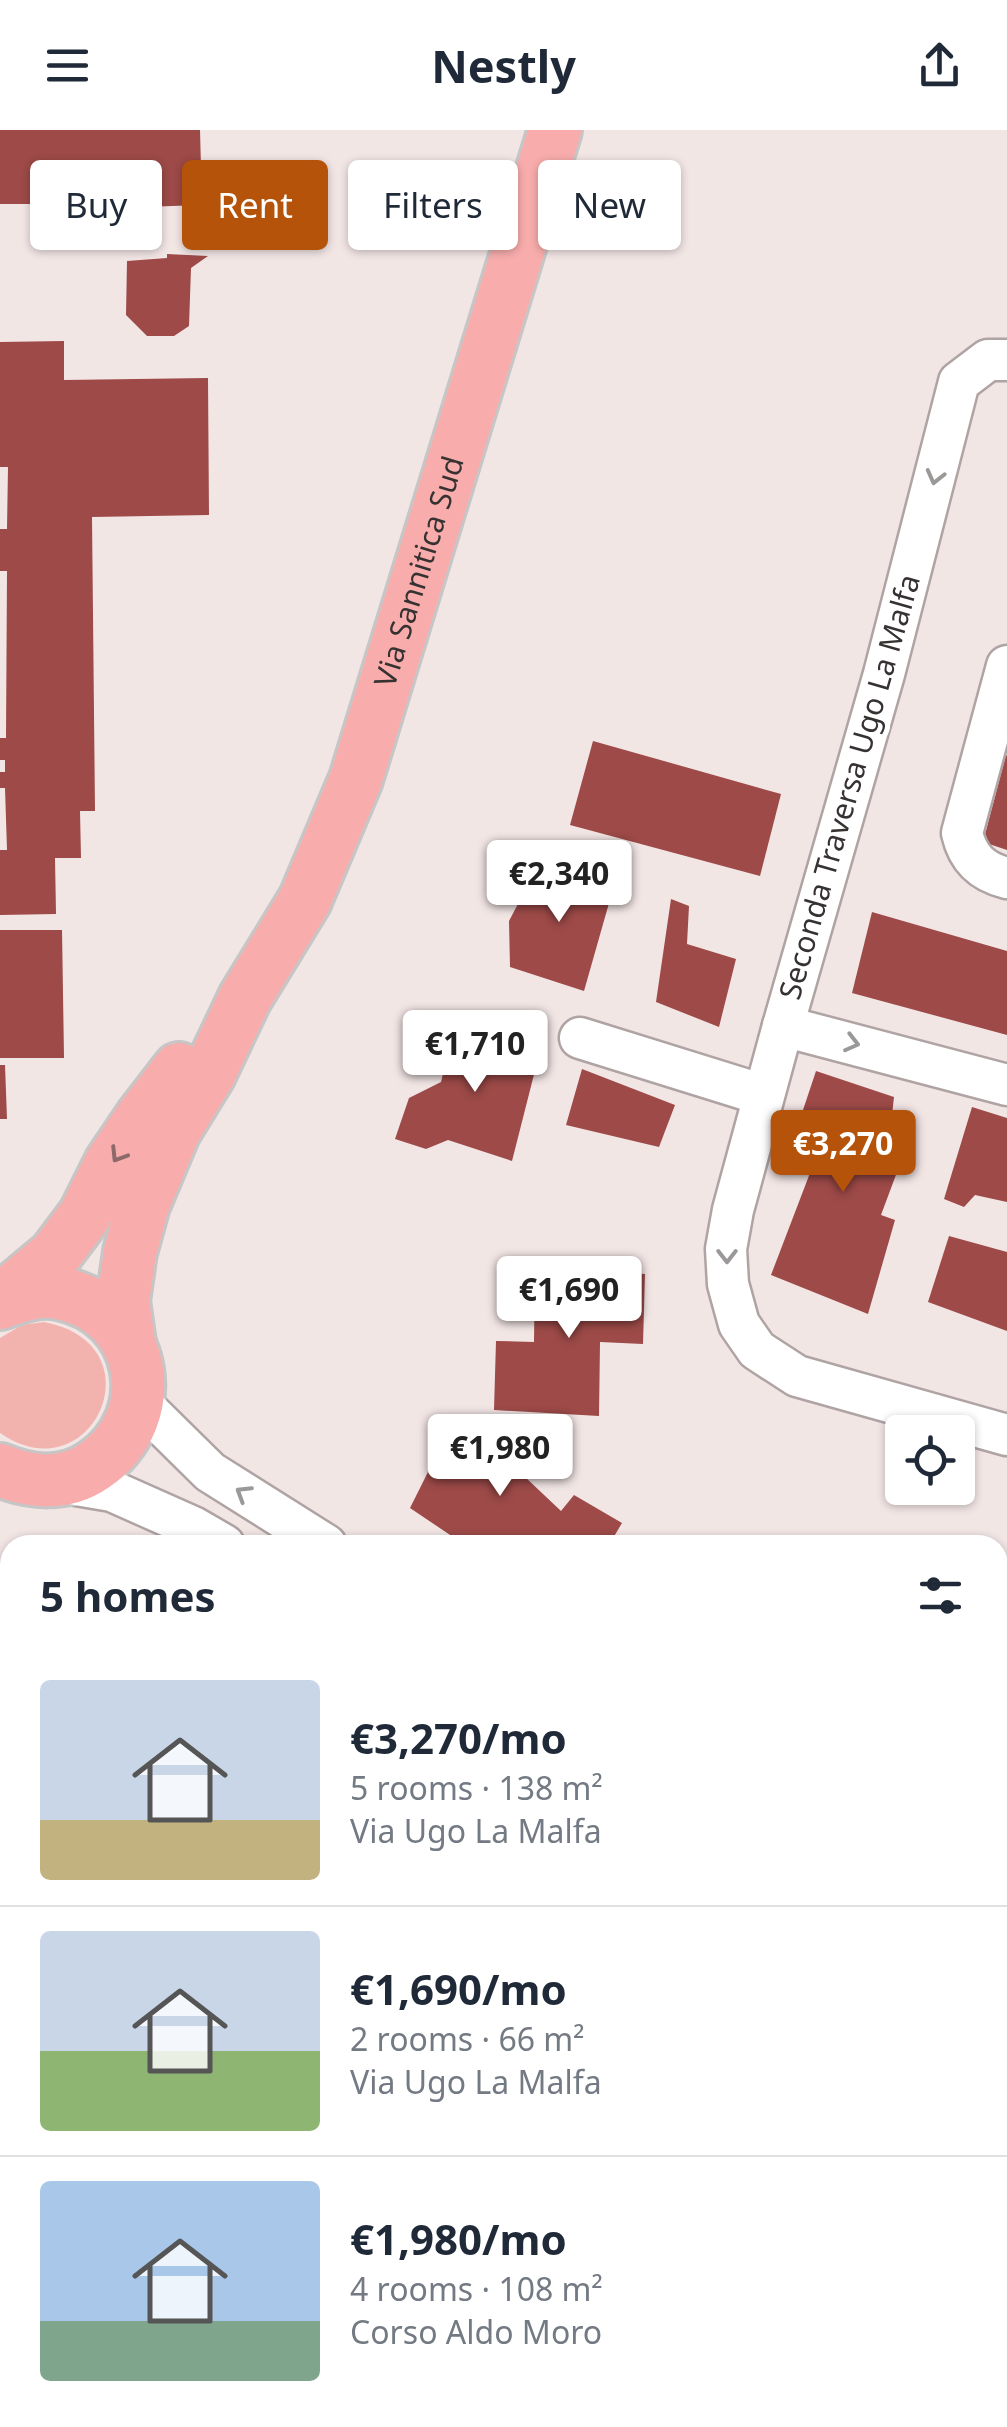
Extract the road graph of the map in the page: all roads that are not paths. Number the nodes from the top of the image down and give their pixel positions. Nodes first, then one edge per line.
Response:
1 (556, 130) edge
2 (1007, 360) edge
3 (1007, 666) edge
4 (1007, 878) edge
5 (245, 998) junction
6 (783, 1026) junction
7 (580, 1038) dead end
8 (1007, 1085) edge
9 (763, 1095) junction
10 (0, 1302) edge
11 (129, 1343) junction
12 (139, 1402) junction
13 (1007, 1435) edge
14 (0, 1470) edge
15 (53, 1481) junction
16 (208, 1535) edge
17 (310, 1535) edge

1 - 5 main road, Via Sannitica Sud
2 -> 6 street, Seconda Traversa Ugo La Malfa
3 - 4 street
5 -> 10 main road, Via Sannitica Sud
5 - 11 main road, Via Sannitica Sud
6 -> 8 street, Seconda Traversa Ugo La Malfa
6 - 9 street
7 - 9 street
9 -> 13 street
10 - 11 main road
11 - 12 main road, Via Sannitica Sud
12 - 15 main road
17 -> 12 street
14 - 15 main road
15 - 16 street

